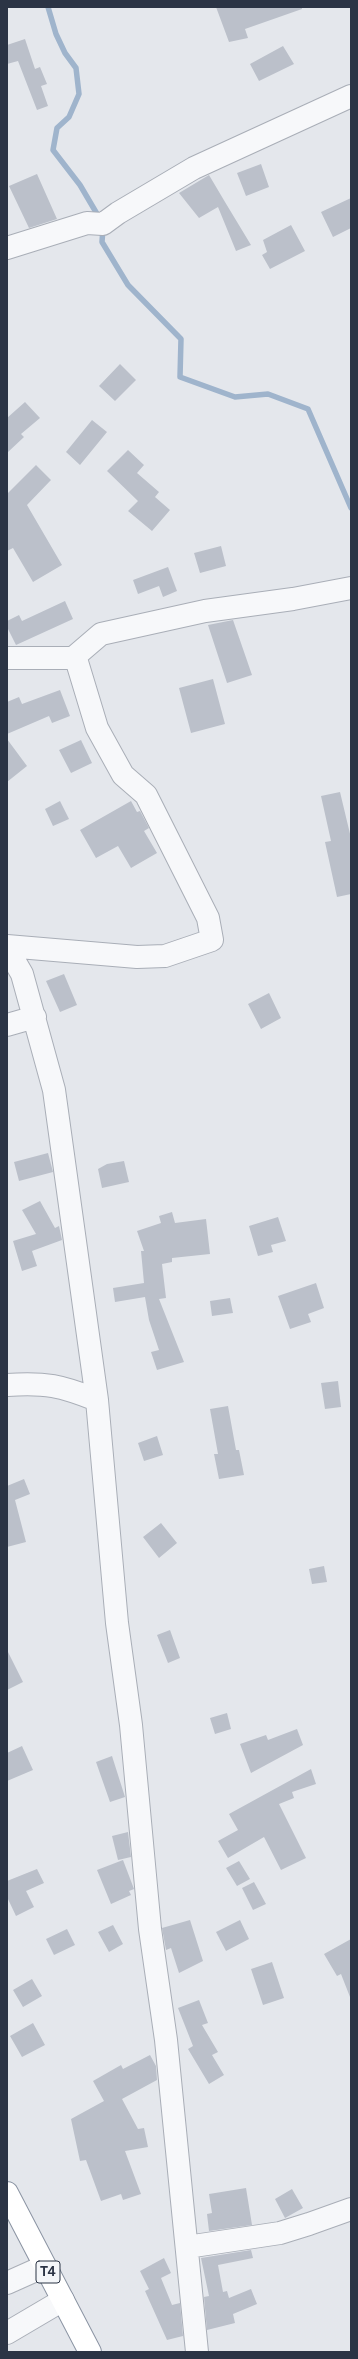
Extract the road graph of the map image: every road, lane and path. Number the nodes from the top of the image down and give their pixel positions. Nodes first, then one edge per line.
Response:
1 (351, 96) edge
2 (7, 248) edge
3 (351, 588) edge
4 (7, 658) edge
5 (73, 658) junction
6 (7, 947) edge
7 (35, 1017) junction
8 (7, 1025) edge
9 (7, 1385) edge
10 (97, 1400) junction
11 (7, 2193) edge
12 (351, 2209) edge
13 (187, 2247) junction
14 (45, 2266) junction
15 (7, 2283) edge
16 (63, 2300) junction
17 (7, 2334) edge
18 (90, 2352) edge
19 (197, 2352) edge

1 - 2 street
3 - 5 street
4 - 5 street
5 - 6 street
6 - 7 street
7 - 8 street
7 - 10 street
9 - 10 street
10 - 13 street
11 - 14 highway, T4
12 - 13 street
13 - 19 street
14 - 15 street
14 - 16 highway, T4
16 - 17 street
16 - 18 highway, T4

